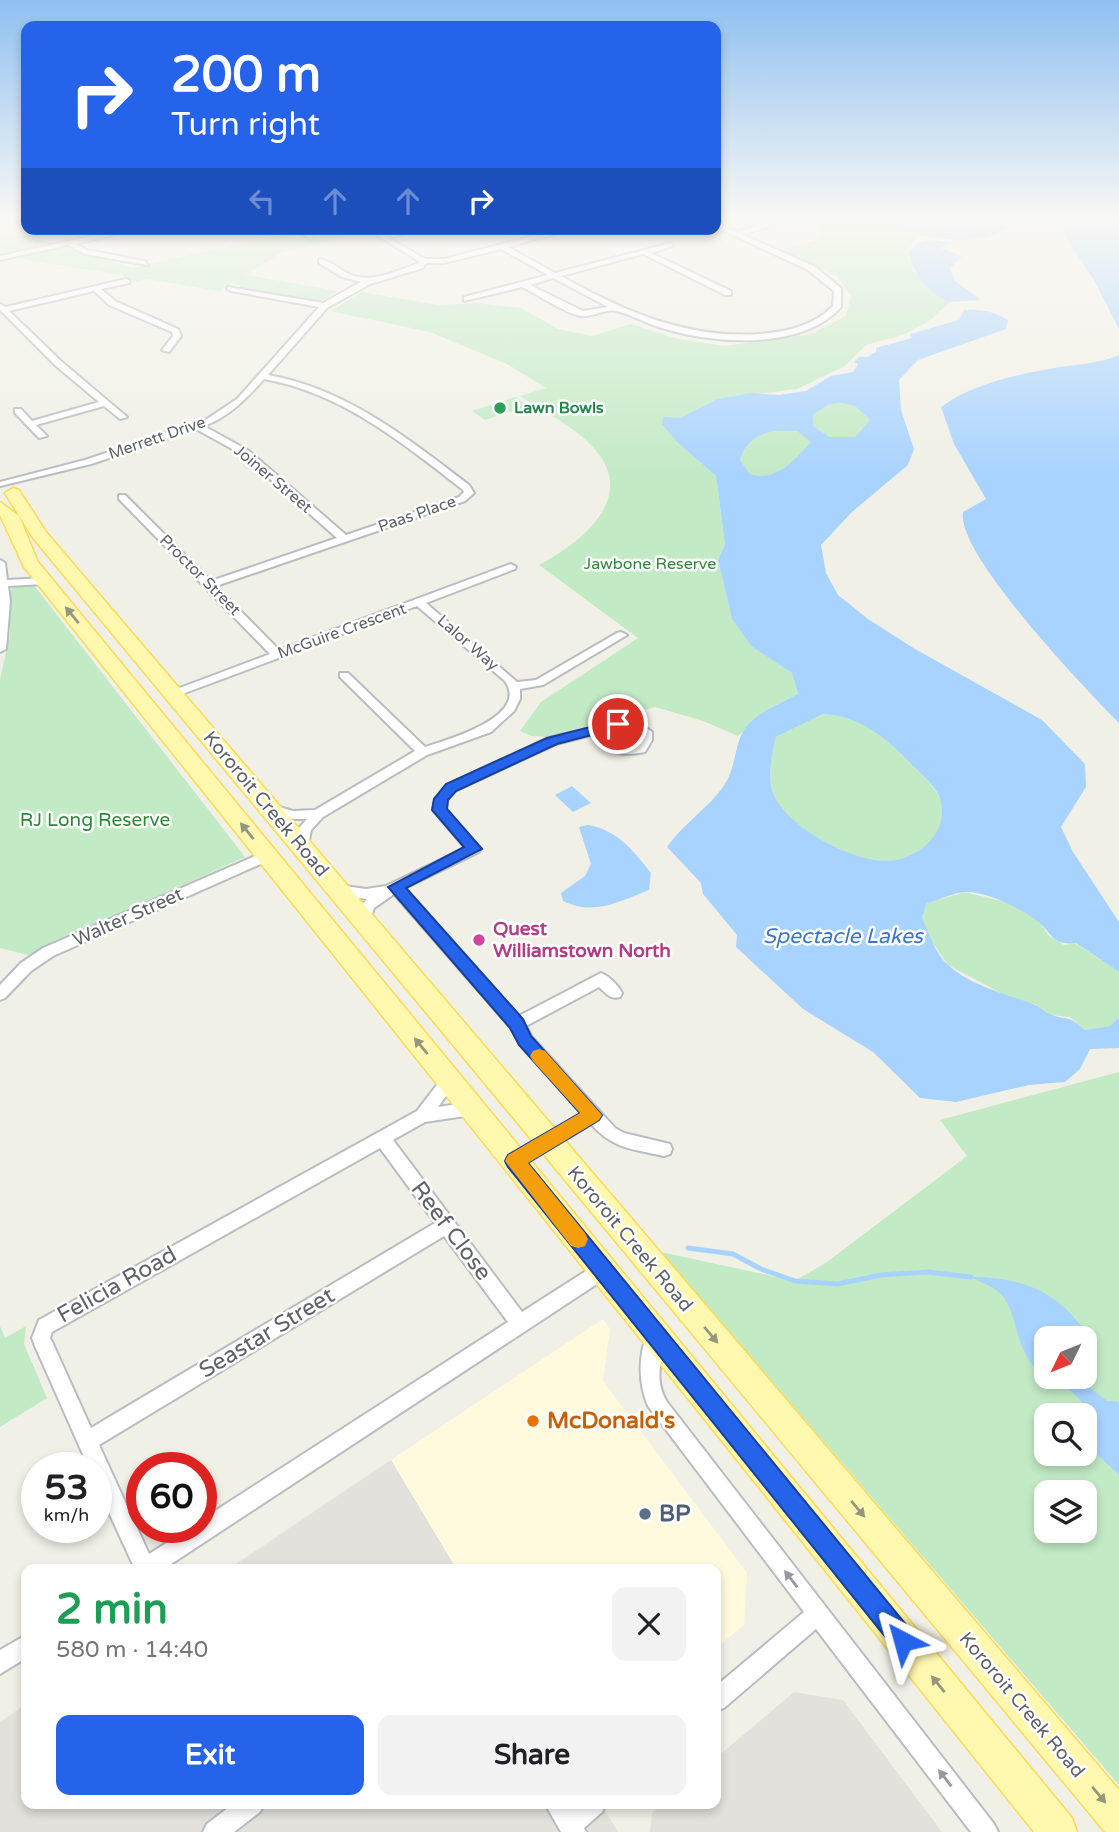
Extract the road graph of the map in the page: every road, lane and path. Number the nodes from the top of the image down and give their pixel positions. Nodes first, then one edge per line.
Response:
1 (23, 303) edge
2 (113, 303) edge
3 (311, 303) edge
4 (328, 303) edge
5 (561, 303) edge
6 (607, 303) edge
7 (837, 303) edge
8 (324, 306) junction
9 (2, 308) edge
10 (615, 308) junction
11 (166, 350) dead end
12 (260, 376) junction
13 (104, 403) junction
14 (18, 411) dead end
15 (123, 417) dead end
16 (30, 424) junction
17 (198, 426) junction
18 (42, 436) dead end
19 (443, 455) dead end
20 (429, 460) junction
21 (4, 489) edge
22 (122, 497) dead end
23 (0, 507) edge
24 (344, 539) junction
25 (0, 563) edge
26 (511, 567) dead end
27 (39, 574) junction
28 (4, 583) junction
29 (210, 585) junction
30 (419, 602) junction
31 (621, 635) dead end
32 (0, 649) edge
33 (278, 655) junction
34 (344, 675) dead end
35 (514, 687) junction
36 (173, 694) junction
37 (618, 724) junction
38 (582, 733) junction
39 (608, 743) junction
40 (422, 752) junction
41 (267, 807) junction
42 (322, 812) junction
43 (302, 848) junction
44 (267, 856) junction
45 (396, 887) junction
46 (338, 890) junction
47 (363, 921) junction
48 (0, 993) edge
49 (615, 993) dead end
50 (517, 1024) junction
51 (449, 1081) junction
52 (497, 1081) junction
53 (472, 1110) junction
54 (593, 1115) junction
55 (422, 1116) junction
56 (382, 1138) junction
57 (549, 1141) junction
58 (664, 1149) dead end
59 (515, 1161) junction
60 (447, 1225) junction
61 (603, 1270) junction
62 (520, 1324) junction
63 (655, 1334) junction
64 (87, 1441) junction
65 (142, 1564) edge
66 (152, 1564) edge
67 (818, 1614) junction
68 (21, 1649) edge
69 (0, 1663) edge
70 (721, 1696) edge
71 (245, 1809) edge
72 (560, 1809) edge
73 (590, 1809) edge
74 (1119, 1819) edge
75 (572, 1829) edge
76 (215, 1832) edge
77 (986, 1832) edge
78 (1058, 1832) edge

1 - 9 street
2 - 11 street
3 - 8 street
4 - 8 street, Merrett Drive
5 - 10 street
6 - 10 street
7 - 10 street
8 - 12 street, Merrett Drive
9 - 13 street
12 - 17 street, Merrett Drive
12 - 20 street, Paas Place
13 - 15 street
13 - 16 street
14 - 16 street
16 - 18 street
17 - 21 street, Merrett Drive
17 - 24 street, Joiner Street
19 - 20 street
20 - 24 street, Paas Place
21 - 36 main road, Kororoit Creek Road
22 - 29 street, Proctor Street
23 - 27 main road, Kororoit Creek Road
24 - 29 street, Paas Place
25 - 28 street
26 - 30 street, McGuire Crescent
27 - 28 street
27 - 28 street
44 -> 27 main road, Kororoit Creek Road
28 - 32 street
29 - 33 street, Proctor Street
30 - 33 street, McGuire Crescent
30 - 35 street, Lalor Way
31 - 35 street
33 - 36 street, McGuire Crescent
34 - 40 street
35 - 40 street
36 - 41 main road, Kororoit Creek Road
37 - 38 street
37 - 39 street
37 - 39 street
38 - 39 street
38 - 45 street
40 - 42 street
41 - 42 street
41 - 43 main road, Kororoit Creek Road
42 - 43 street
43 - 46 main road, Kororoit Creek Road
44 - 48 street, Walter Street
51 -> 44 main road, Kororoit Creek Road
45 - 46 street
45 - 47 street
45 - 50 street
46 - 47 main road, Kororoit Creek Road
47 - 52 main road, Kororoit Creek Road
49 - 50 street
50 - 54 street
51 - 53 main road, Kororoit Creek Road
51 - 55 street, Felicia Road
52 - 53 main road
52 - 57 main road, Kororoit Creek Road
53 - 55 street, Felicia Road
53 - 59 main road, Kororoit Creek Road
54 - 57 street
54 - 58 street
55 - 56 street, Felicia Road
56 - 60 street, Reef Close
56 - 64 street, Felicia Road
57 - 59 main road
57 -> 74 main road, Kororoit Creek Road
59 - 61 main road, Kororoit Creek Road
60 - 62 street, Reef Close
60 - 64 street, Seastar Street
61 - 62 street
61 - 63 main road, Kororoit Creek Road
62 - 66 street
67 -> 63 street
78 -> 63 main road, Kororoit Creek Road
64 - 65 street, Felicia Road
67 - 70 street
77 -> 67 street
68 - 69 street
71 - 76 street
72 - 75 street
73 - 75 street

